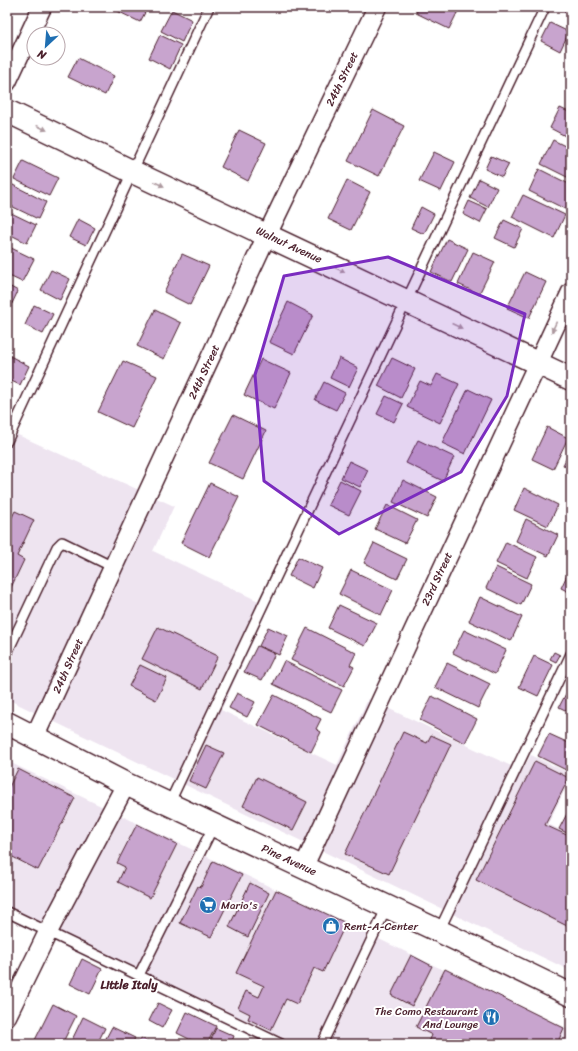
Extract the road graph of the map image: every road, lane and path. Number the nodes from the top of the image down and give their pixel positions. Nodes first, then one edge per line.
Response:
1 (42, 7) edge
2 (209, 7) edge
3 (377, 7) edge
4 (545, 7) edge
5 (7, 82) edge
6 (7, 111) edge
7 (133, 172) junction
8 (267, 235) junction
9 (571, 292) edge
10 (407, 302) junction
11 (537, 364) junction
12 (571, 379) edge
13 (7, 441) edge
14 (113, 567) junction
15 (7, 653) edge
16 (571, 654) edge
17 (7, 723) edge
18 (34, 738) junction
19 (126, 784) junction
20 (169, 804) junction
21 (214, 825) junction
22 (304, 866) junction
23 (387, 907) junction
24 (7, 912) edge
25 (439, 931) junction
26 (48, 932) junction
27 (139, 975) junction
28 (571, 996) edge
29 (7, 1016) edge
30 (281, 1044) edge
31 (322, 1044) edge

1 - 5 street
2 - 7 lane
3 - 8 street, 24th Street
4 - 10 lane
6 -> 7 main road, Walnut Avenue
7 -> 8 main road, Walnut Avenue
7 - 13 lane
8 -> 10 main road, Walnut Avenue
8 - 14 street, 24th Street
9 -> 11 street, 23rd Street
10 -> 11 main road, Walnut Avenue
10 - 20 lane
11 - 12 main road, Walnut Avenue
11 - 22 street, 23rd Street
14 - 15 lane
14 - 18 street, 24th Street
16 - 25 lane
17 - 18 main road, Pine Avenue
18 - 19 main road, Pine Avenue
19 - 20 main road, Pine Avenue
19 - 26 street
20 - 21 main road, Pine Avenue
21 - 22 main road, Pine Avenue
21 - 27 lane
22 - 23 main road, Pine Avenue
23 - 25 main road, Pine Avenue
23 - 31 lane
24 - 26 lane
25 - 28 main road, Pine Avenue
26 - 27 lane
26 - 29 street
27 - 30 lane

